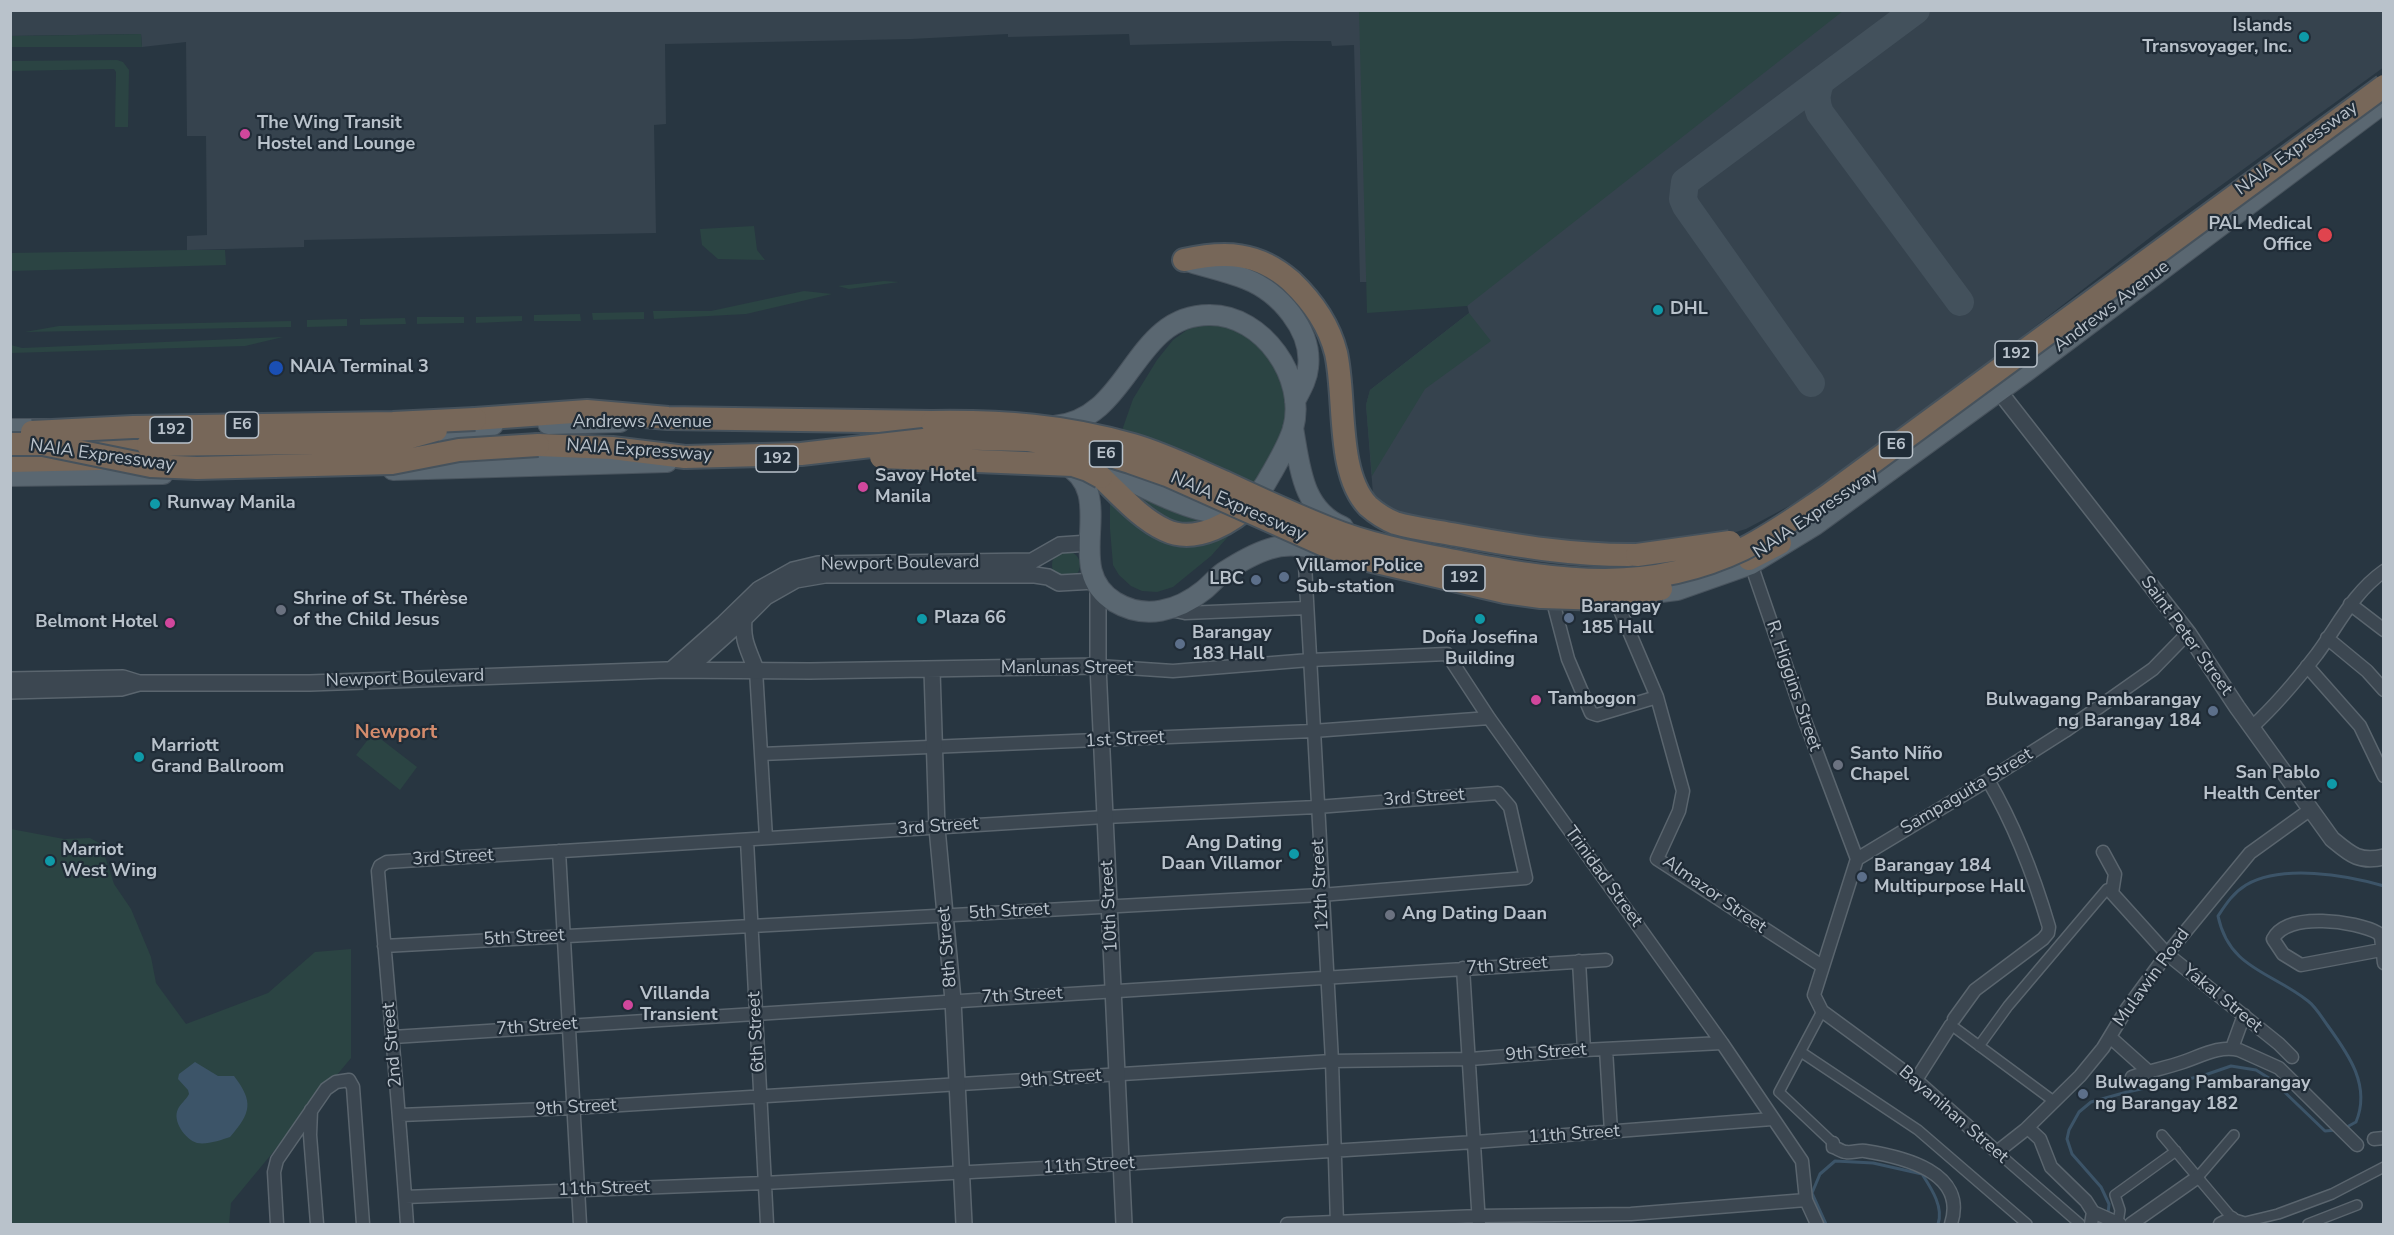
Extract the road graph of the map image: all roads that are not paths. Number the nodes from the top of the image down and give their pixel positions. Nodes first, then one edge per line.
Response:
1 (2384, 84) edge
2 (2384, 97) edge
3 (2384, 103) edge
4 (1184, 260) joint
5 (2093, 309) junction
6 (1999, 391) junction
7 (1295, 402) junction
8 (492, 423) junction
9 (1293, 428) junction
10 (10, 430) edge
11 (263, 430) junction
12 (356, 439) dead end
13 (10, 444) edge
14 (148, 449) junction
15 (459, 450) junction
16 (10, 454) edge
17 (801, 454) junction
18 (1039, 454) junction
19 (10, 461) edge
20 (515, 467) junction
21 (264, 473) junction
22 (10, 476) edge
23 (1866, 478) junction
24 (1255, 500) junction
25 (1773, 533) junction
26 (1089, 543) junction
27 (1304, 546) junction
28 (1048, 553) junction
29 (1751, 564) junction
30 (2384, 571) edge
31 (1623, 576) junction
32 (1048, 577) junction
33 (1097, 584) junction
34 (1551, 593) junction
35 (1620, 597) junction
36 (2350, 604) junction
37 (1307, 608) junction
38 (1167, 610) junction
39 (744, 619) junction
40 (2384, 630) edge
41 (2188, 633) junction
42 (2327, 638) junction
43 (1447, 654) joint
44 (1310, 660) junction
45 (1098, 666) junction
46 (2307, 666) junction
47 (679, 670) junction
48 (756, 670) junction
49 (932, 670) junction
50 (10, 680) edge
51 (139, 683) junction
52 (2384, 690) edge
53 (10, 691) edge
54 (1657, 697) junction
55 (1489, 718) junction
56 (2252, 726) junction
57 (1313, 731) junction
58 (1101, 741) junction
59 (934, 748) junction
60 (761, 754) junction
61 (2384, 776) edge
62 (1988, 780) junction
63 (1317, 807) junction
64 (2311, 809) junction
65 (1105, 817) junction
66 (937, 828) junction
67 (766, 838) junction
68 (747, 840) junction
69 (559, 851) junction
70 (2103, 852) dead end
71 (2384, 857) edge
72 (1857, 859) junction
73 (380, 866) joint
74 (1526, 879) joint
75 (2112, 888) junction
76 (1321, 895) junction
77 (1110, 907) junction
78 (946, 915) junction
79 (751, 926) junction
80 (564, 936) junction
81 (384, 946) junction
82 (2167, 954) junction
83 (2382, 957) edge
84 (1606, 960) dead end
85 (1579, 961) junction
86 (1822, 966) junction
87 (1463, 968) junction
88 (1326, 977) junction
89 (1114, 991) junction
90 (953, 1000) junction
91 (1822, 1011) junction
92 (756, 1013) junction
93 (2244, 1015) junction
94 (1953, 1022) junction
95 (570, 1025) junction
96 (393, 1037) junction
97 (2110, 1037) junction
98 (1722, 1043) junction
99 (1979, 1046) junction
100 (2232, 1048) junction
101 (1606, 1049) junction
102 (1584, 1050) junction
103 (1801, 1052) junction
104 (2292, 1057) dead end
105 (1470, 1059) junction
106 (1332, 1062) junction
107 (2148, 1071) junction
108 (1118, 1076) junction
109 (2132, 1077) dead end
110 (1916, 1080) junction
111 (957, 1086) junction
112 (760, 1097) junction
113 (2055, 1102) junction
114 (573, 1108) junction
115 (311, 1109) junction
116 (400, 1115) junction
117 (1772, 1119) junction
118 (2028, 1128) junction
119 (1611, 1132) junction
120 (2162, 1135) dead end
121 (2234, 1136) dead end
122 (1475, 1142) junction
123 (1833, 1143) joint
124 (2357, 1144) dead end
125 (1335, 1151) junction
126 (2176, 1151) junction
127 (1997, 1152) junction
128 (1121, 1164) junction
129 (2384, 1167) edge
130 (960, 1172) junction
131 (2198, 1177) junction
132 (764, 1184) junction
133 (577, 1189) junction
134 (405, 1197) junction
135 (1806, 1200) junction
136 (2357, 1205) dead end
137 (2094, 1217) edge
138 (2232, 1218) junction
139 (1479, 1220) edge
140 (2118, 1222) edge
141 (1337, 1223) edge
142 (2249, 1223) edge
143 (277, 1224) edge
144 (317, 1224) edge
145 (363, 1224) edge
146 (407, 1224) edge
147 (580, 1224) edge
148 (767, 1224) edge
149 (964, 1224) edge
150 (1124, 1224) edge
151 (1287, 1224) edge
152 (1817, 1224) edge
153 (1951, 1224) edge
154 (2027, 1224) edge
155 (2080, 1224) edge
156 (2131, 1224) edge
157 (2220, 1224) edge
158 (2308, 1224) edge

1 - 5 main road, Andrews Avenue / 192
1 - 25 highway, NAIA Expressway / E6, bridge
2 - 17 highway, NAIA Expressway / E6, bridge
3 - 5 main road, Andrews Avenue / 192
4 - 7 main road
4 - 25 highway, bridge
5 - 6 main road, Andrews Avenue / 192
5 - 23 main road, Andrews Avenue / 192
6 - 23 main road, Andrews Avenue / 192
6 - 41 street, Saint Peter Street
7 - 8 main road, Andrews Avenue / 192
7 - 9 main road, 192
8 - 10 highway, NAIA Expressway / E6, bridge
8 - 11 main road, Andrews Avenue / 192
8 - 12 main road
8 - 14 highway, bridge
8 - 20 main road
8 - 25 highway, NAIA Expressway / E6, bridge
9 - 24 main road, 192
9 - 31 main road, Andrews Avenue / 192
10 - 11 main road, Andrews Avenue / 192
11 - 21 main road
13 - 15 highway, NAIA Expressway / E6, bridge
14 - 15 highway, bridge
14 - 16 highway
14 - 19 highway
15 - 17 highway, NAIA Expressway / E6, bridge
17 - 24 highway, bridge
18 - 20 main road, Andrews Avenue / 192
18 - 24 main road
18 - 26 main road, Andrews Avenue / 192
20 - 21 main road, Andrews Avenue / 192
21 - 22 main road, Andrews Avenue / 192
23 - 29 main road, Andrews Avenue / 192
23 - 31 main road, Andrews Avenue / 192
26 - 28 street, Newport Boulevard
26 - 33 main road, 192
27 - 34 main road, Andrews Avenue / 192
27 - 37 street, 12th Street
27 - 38 main road, Andrews Avenue / 192
28 - 32 street
28 - 47 street, Newport Boulevard
29 - 35 main road, Andrews Avenue / 192
29 - 72 street, R. Higgins Street
30 - 36 street
31 - 35 main road
32 - 33 street, Newport Boulevard
32 - 39 street, Newport Boulevard
33 - 38 main road, 192
33 - 45 street, 10th Street
34 - 35 main road, Andrews Avenue / 192
34 - 54 street
35 - 54 street, Almazor Street
36 - 40 street
36 - 42 street
37 - 38 street
37 - 44 street, 12th Street
39 - 47 street, Newport Boulevard
39 - 48 street
41 - 56 street, Saint Peter Street
41 - 62 street, Sampaguita Street
42 - 46 street
42 - 52 street
43 - 44 street, Manlunas Street
43 - 55 street, Trinidad Street
44 - 45 street, Manlunas Street
44 - 57 street, 12th Street
45 - 49 street, Manlunas Street
45 - 58 street, 10th Street
46 - 56 street
46 - 61 street
47 - 48 street, Manlunas Street
47 - 51 street, Newport Boulevard
48 - 49 street, Manlunas Street
48 - 60 street
49 - 59 street, 8th Street
50 - 51 street, Newport Boulevard
51 - 53 street, Newport Boulevard
54 - 86 street, Almazor Street
55 - 57 street, 1st Street
55 - 98 street, Trinidad Street
56 - 64 street, Saint Peter Street
57 - 58 street, 1st Street
57 - 63 street, 12th Street
58 - 59 street, 1st Street
58 - 65 street, 10th Street
59 - 60 street, 1st Street
59 - 66 street, 8th Street
60 - 67 street
62 - 72 street, Sampaguita Street
62 - 94 street
63 - 65 street, 3rd Street
63 - 74 street, 3rd Street
63 - 76 street, 12th Street
64 - 71 street, Saint Peter Street
64 - 82 street, Mulawin Road
65 - 66 street, 3rd Street
65 - 77 street, 10th Street
66 - 67 street, 3rd Street
66 - 78 street, 8th Street
67 - 68 street, 3rd Street
68 - 69 street, 3rd Street
68 - 79 street, 6th Street
69 - 73 street, 3rd Street
69 - 80 street
70 - 75 street, Yakal Street
72 - 86 street
73 - 81 street, 2nd Street
74 - 76 street, 5th Street
75 - 82 street, Yakal Street
75 - 99 street
76 - 77 street, 5th Street
76 - 88 street, 12th Street
77 - 78 street, 5th Street
77 - 89 street, 10th Street
78 - 79 street, 5th Street
78 - 90 street, 8th Street
79 - 80 street, 5th Street
79 - 92 street, 6th Street
80 - 81 street, 5th Street
80 - 95 street
81 - 96 street, 2nd Street
82 - 93 street, Yakal Street
82 - 97 street, Mulawin Road
83 - 83 street
84 - 85 street, 7th Street
85 - 87 street, 7th Street
85 - 102 street
86 - 91 street
87 - 88 street, 7th Street
87 - 105 street
88 - 89 street, 7th Street
88 - 106 street, 12th Street
89 - 90 street, 7th Street
89 - 108 street, 10th Street
90 - 92 street, 7th Street
90 - 111 street, 8th Street
91 - 103 street
91 - 110 street, Bayanihan Street
92 - 95 street, 7th Street
92 - 112 street, 6th Street
93 - 100 street
93 - 104 street, Yakal Street
94 - 99 street
94 - 110 street
95 - 96 street, 7th Street
95 - 114 street
96 - 116 street, 2nd Street
97 - 107 street
97 - 113 street, Mulawin Road
98 - 101 street, 9th Street
98 - 117 street, Trinidad Street
99 - 113 street
100 - 107 street
100 - 124 street
101 - 102 street, 9th Street
101 - 119 street
102 - 105 street, 9th Street
103 - 123 street
103 - 154 street
105 - 106 street, 9th Street
105 - 122 street
106 - 108 street, 9th Street
106 - 125 street, 12th Street
107 - 109 street
108 - 111 street, 9th Street
108 - 128 street, 10th Street
110 - 127 street, Bayanihan Street
111 - 112 street, 9th Street
111 - 130 street, 8th Street
112 - 114 street, 9th Street
112 - 132 street, 6th Street
113 - 118 street, Mulawin Road
114 - 116 street, 9th Street
114 - 133 street
115 - 143 street
115 - 144 street
115 - 145 street
116 - 134 street, 2nd Street
117 - 119 street, 11th Street
117 - 135 street, Trinidad Street
118 - 127 street, Mulawin Road
118 - 137 street
119 - 122 street, 11th Street
120 - 126 street
121 - 131 street
122 - 125 street, 11th Street
122 - 139 street
123 - 153 street
125 - 128 street, 11th Street
125 - 141 street, 12th Street
126 - 131 street
126 - 140 street
127 - 155 street, Bayanihan Street
128 - 130 street, 11th Street
128 - 150 street, 10th Street
129 - 142 street
130 - 132 street, 11th Street
130 - 149 street, 8th Street
131 - 138 street
131 - 156 street
132 - 133 street, 11th Street
132 - 148 street, 6th Street
133 - 134 street, 11th Street
133 - 147 street
134 - 146 street, 2nd Street
135 - 139 street
135 - 152 street, Trinidad Street
136 - 158 street
137 - 140 street
138 - 142 street
138 - 157 street
139 - 141 street
141 - 151 street

